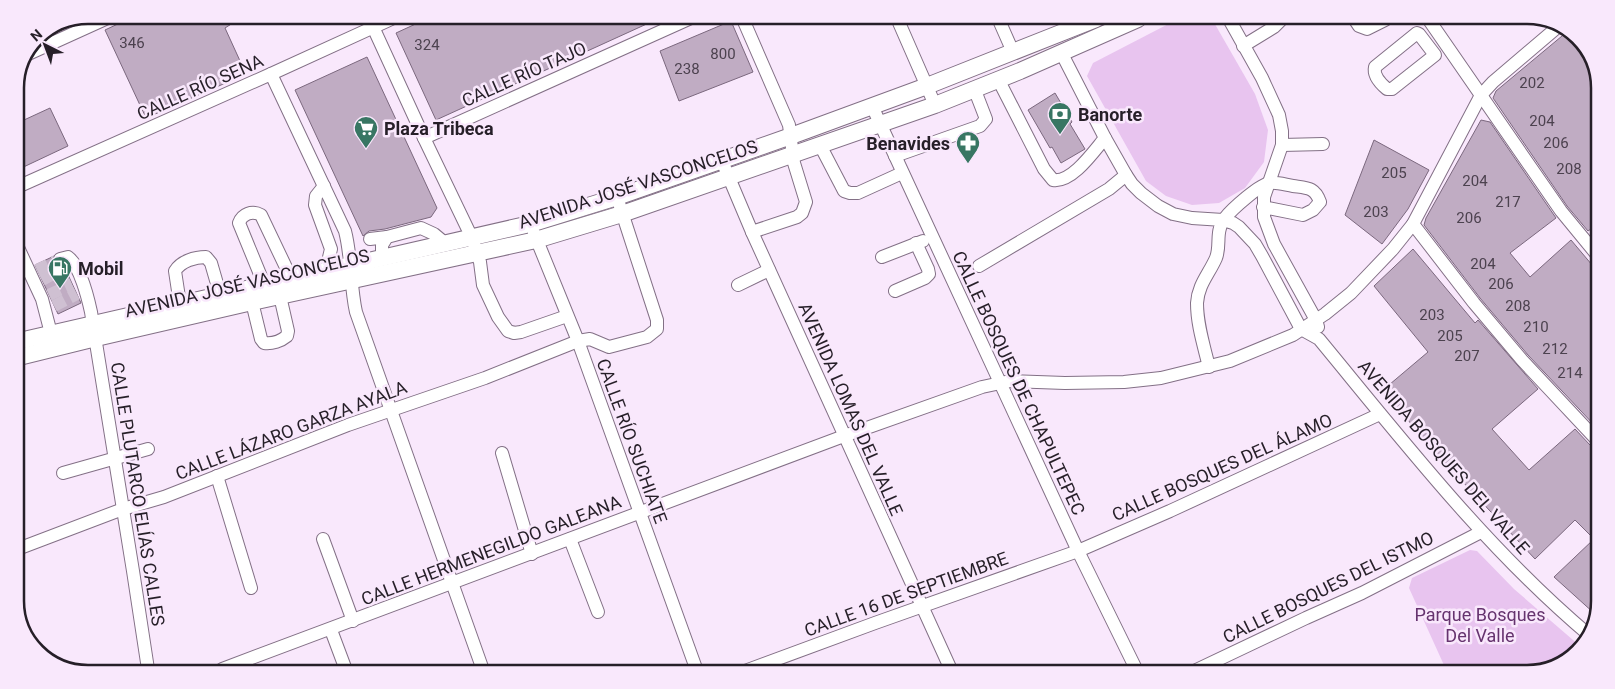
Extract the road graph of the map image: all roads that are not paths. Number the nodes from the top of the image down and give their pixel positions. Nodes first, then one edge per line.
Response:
1 (94, 24) edge
2 (366, 24) edge
3 (371, 24) edge
4 (677, 24) edge
5 (745, 24) edge
6 (901, 24) edge
7 (1001, 24) edge
8 (1083, 24) edge
9 (1097, 24) edge
10 (1126, 24) edge
11 (1232, 24) edge
12 (1277, 24) edge
13 (1358, 24) edge
14 (1377, 24) edge
15 (1432, 24) edge
16 (1554, 30) edge
17 (1243, 46) junction
18 (1446, 47) junction
19 (37, 50) edge
20 (1013, 52) junction
21 (1061, 52) junction
22 (1435, 55) junction
23 (271, 74) junction
24 (998, 79) junction
25 (927, 86) junction
26 (974, 88) junction
27 (1481, 95) junction
28 (935, 105) junction
29 (872, 106) junction
30 (880, 124) junction
31 (791, 136) junction
32 (424, 138) junction
33 (1105, 138) junction
34 (1323, 144) dead end
35 (820, 145) junction
36 (1282, 145) junction
37 (793, 155) junction
38 (895, 156) junction
39 (722, 161) junction
40 (902, 173) junction
41 (1126, 175) junction
42 (728, 177) junction
43 (1269, 183) junction
44 (24, 184) edge
45 (324, 186) junction
46 (617, 197) junction
47 (1263, 207) junction
48 (622, 214) junction
49 (1223, 220) junction
50 (530, 224) junction
51 (1413, 224) junction
52 (752, 232) junction
53 (387, 237) junction
54 (932, 238) junction
55 (370, 239) dead end
56 (536, 240) junction
57 (916, 243) junction
58 (446, 244) junction
59 (474, 245) junction
60 (1591, 247) edge
61 (24, 256) edge
62 (382, 257) junction
63 (882, 257) dead end
64 (66, 264) dead end
65 (979, 266) dead end
66 (326, 270) junction
67 (769, 270) junction
68 (351, 272) junction
69 (291, 278) junction
70 (264, 284) junction
71 (738, 285) dead end
72 (895, 291) dead end
73 (220, 294) junction
74 (280, 296) junction
75 (252, 302) junction
76 (180, 304) junction
77 (567, 316) junction
78 (1316, 320) junction
79 (1301, 330) junction
80 (94, 331) junction
81 (1319, 339) junction
82 (52, 341) junction
83 (578, 341) junction
84 (24, 342) edge
85 (24, 354) edge
86 (1210, 367) junction
87 (999, 383) junction
88 (390, 410) junction
89 (1380, 414) junction
90 (1591, 434) edge
91 (844, 436) junction
92 (148, 449) dead end
93 (502, 453) dead end
94 (115, 458) junction
95 (63, 473) dead end
96 (217, 476) junction
97 (123, 509) junction
98 (639, 512) junction
99 (1482, 532) junction
100 (323, 538) dead end
101 (570, 539) junction
102 (24, 547) edge
103 (1078, 551) junction
104 (532, 554) junction
105 (452, 584) junction
106 (251, 588) dead end
107 (922, 607) junction
108 (598, 612) dead end
109 (353, 621) junction
110 (331, 630) junction
111 (1584, 630) edge
112 (147, 665) edge
113 (233, 665) edge
114 (344, 665) edge
115 (481, 665) edge
116 (695, 665) edge
117 (761, 665) edge
118 (949, 665) edge
119 (1135, 665) edge
120 (1207, 665) edge

1 - 19 street
2 - 23 street, CALLE RÍO SENA
3 - 32 street
4 - 32 street, CALLE RÍO TAJO
5 - 31 street
6 - 25 street
7 - 20 street
8 - 20 main road, AVENIDA JOSÉ VASCONCELOS
9 - 21 main road
10 - 21 main road, AVENIDA JOSÉ VASCONCELOS
11 - 17 street
12 - 17 street
13 - 14 street
15 - 18 street
16 - 27 street, CALLE HERMENEGILDO GALEANA
17 - 36 street
18 - 22 street
18 - 27 street
20 - 25 main road, AVENIDA JOSÉ VASCONCELOS
21 - 24 main road, AVENIDA JOSÉ VASCONCELOS
21 - 33 street
22 - 22 street
23 - 44 street, CALLE RÍO SENA
23 - 45 street
24 - 26 main road, AVENIDA JOSÉ VASCONCELOS
24 - 33 street
25 - 28 street
25 - 29 main road, AVENIDA JOSÉ VASCONCELOS
26 - 28 main road, AVENIDA JOSÉ VASCONCELOS
26 - 38 street
27 - 51 street, CALLE HERMENEGILDO GALEANA
27 - 60 street
28 - 30 main road, AVENIDA JOSÉ VASCONCELOS
29 - 30 street, CALLE BOSQUES DE CHAPULTEPEC
29 - 31 main road, AVENIDA JOSÉ VASCONCELOS
30 - 35 main road, AVENIDA JOSÉ VASCONCELOS
30 - 38 street, CALLE BOSQUES DE CHAPULTEPEC
31 - 37 street
31 - 39 main road, AVENIDA JOSÉ VASCONCELOS
32 - 59 street
33 - 41 street
34 - 36 street
35 - 37 main road, AVENIDA JOSÉ VASCONCELOS
35 - 40 street
36 - 43 street
37 - 42 main road, AVENIDA JOSÉ VASCONCELOS
37 - 52 street
38 - 40 street, CALLE BOSQUES DE CHAPULTEPEC
39 - 42 street, AVENIDA LOMAS DEL VALLE
39 - 46 main road, AVENIDA JOSÉ VASCONCELOS
40 - 54 street, CALLE BOSQUES DE CHAPULTEPEC
41 - 49 street
41 - 65 street
42 - 48 main road, AVENIDA JOSÉ VASCONCELOS
42 - 52 street, AVENIDA LOMAS DEL VALLE
43 - 47 street
43 - 47 street
43 - 49 street
45 - 66 street
45 - 68 street
46 - 48 street
46 - 50 main road, AVENIDA JOSÉ VASCONCELOS
47 - 78 street
48 - 56 main road, AVENIDA JOSÉ VASCONCELOS
48 - 83 street
49 - 79 street
49 - 86 street
50 - 56 street, CALLE RÍO SUCHIATE
50 - 59 main road, AVENIDA JOSÉ VASCONCELOS
51 - 78 street, CALLE HERMENEGILDO GALEANA
51 - 90 street
52 - 67 street, AVENIDA LOMAS DEL VALLE
53 - 55 street
53 - 58 street
53 - 62 street
54 - 57 street
54 - 87 street, CALLE BOSQUES DE CHAPULTEPEC
56 - 59 main road, AVENIDA JOSÉ VASCONCELOS
56 - 77 street, CALLE RÍO SUCHIATE
57 - 63 street
57 - 72 street
58 - 59 main road, AVENIDA JOSÉ VASCONCELOS
58 - 62 main road, AVENIDA JOSÉ VASCONCELOS
59 - 68 main road, AVENIDA JOSÉ VASCONCELOS
59 - 77 street
61 - 82 street
62 - 68 main road, AVENIDA JOSÉ VASCONCELOS
64 - 80 street, CALLE PLUTARCO ELÍAS CALLES
66 - 68 main road, AVENIDA JOSÉ VASCONCELOS
66 - 69 main road, AVENIDA JOSÉ VASCONCELOS
67 - 71 street
67 - 91 street, AVENIDA LOMAS DEL VALLE
68 - 74 main road, AVENIDA JOSÉ VASCONCELOS
68 - 88 street
69 - 70 main road, AVENIDA JOSÉ VASCONCELOS
69 - 70 street
70 - 73 main road, AVENIDA JOSÉ VASCONCELOS
73 - 76 main road, AVENIDA JOSÉ VASCONCELOS
73 - 76 street
74 - 75 main road, AVENIDA JOSÉ VASCONCELOS
74 - 75 street
75 - 80 main road, AVENIDA JOSÉ VASCONCELOS
76 - 80 main road, AVENIDA JOSÉ VASCONCELOS
77 - 83 street, CALLE RÍO SUCHIATE
78 - 79 street, CALLE HERMENEGILDO GALEANA
78 - 81 street
79 - 81 street, AVENIDA BOSQUES DEL VALLE
79 - 86 street, CALLE HERMENEGILDO GALEANA
80 - 82 main road, AVENIDA JOSÉ VASCONCELOS
80 - 94 street, CALLE PLUTARCO ELÍAS CALLES
81 - 89 street, AVENIDA BOSQUES DEL VALLE
82 - 84 main road, AVENIDA JOSÉ VASCONCELOS
82 - 85 main road, AVENIDA JOSÉ VASCONCELOS
83 - 88 street, CALLE LÁZARO GARZA AYALA
83 - 98 street, CALLE RÍO SUCHIATE
86 - 87 street, CALLE HERMENEGILDO GALEANA
87 - 91 street, CALLE HERMENEGILDO GALEANA
87 - 103 street, CALLE BOSQUES DE CHAPULTEPEC
88 - 96 street, CALLE LÁZARO GARZA AYALA
88 - 105 street
89 - 99 street, AVENIDA BOSQUES DEL VALLE
89 - 103 street, CALLE BOSQUES DEL ÁLAMO
91 - 98 street, CALLE HERMENEGILDO GALEANA
91 - 107 street, AVENIDA LOMAS DEL VALLE
92 - 94 street
93 - 104 street
94 - 95 street
94 - 97 street, CALLE PLUTARCO ELÍAS CALLES
96 - 97 street, CALLE LÁZARO GARZA AYALA
96 - 106 street
97 - 102 street, CALLE LÁZARO GARZA AYALA
97 - 112 street, CALLE PLUTARCO ELÍAS CALLES
98 - 101 street, CALLE HERMENEGILDO GALEANA
98 - 116 street, CALLE RÍO SUCHIATE
99 - 111 street, AVENIDA BOSQUES DEL VALLE
99 - 120 street, CALLE BOSQUES DEL ISTMO
100 - 109 street
101 - 104 street, CALLE HERMENEGILDO GALEANA
101 - 108 street
103 - 107 street, CALLE 16 DE SEPTIEMBRE
103 - 119 street, CALLE BOSQUES DE CHAPULTEPEC
104 - 105 street, CALLE HERMENEGILDO GALEANA
105 - 109 street, CALLE HERMENEGILDO GALEANA
105 - 115 street
107 - 117 street, CALLE 16 DE SEPTIEMBRE
107 - 118 street, AVENIDA LOMAS DEL VALLE
109 - 110 street, CALLE HERMENEGILDO GALEANA
110 - 113 street, CALLE HERMENEGILDO GALEANA
110 - 114 street

